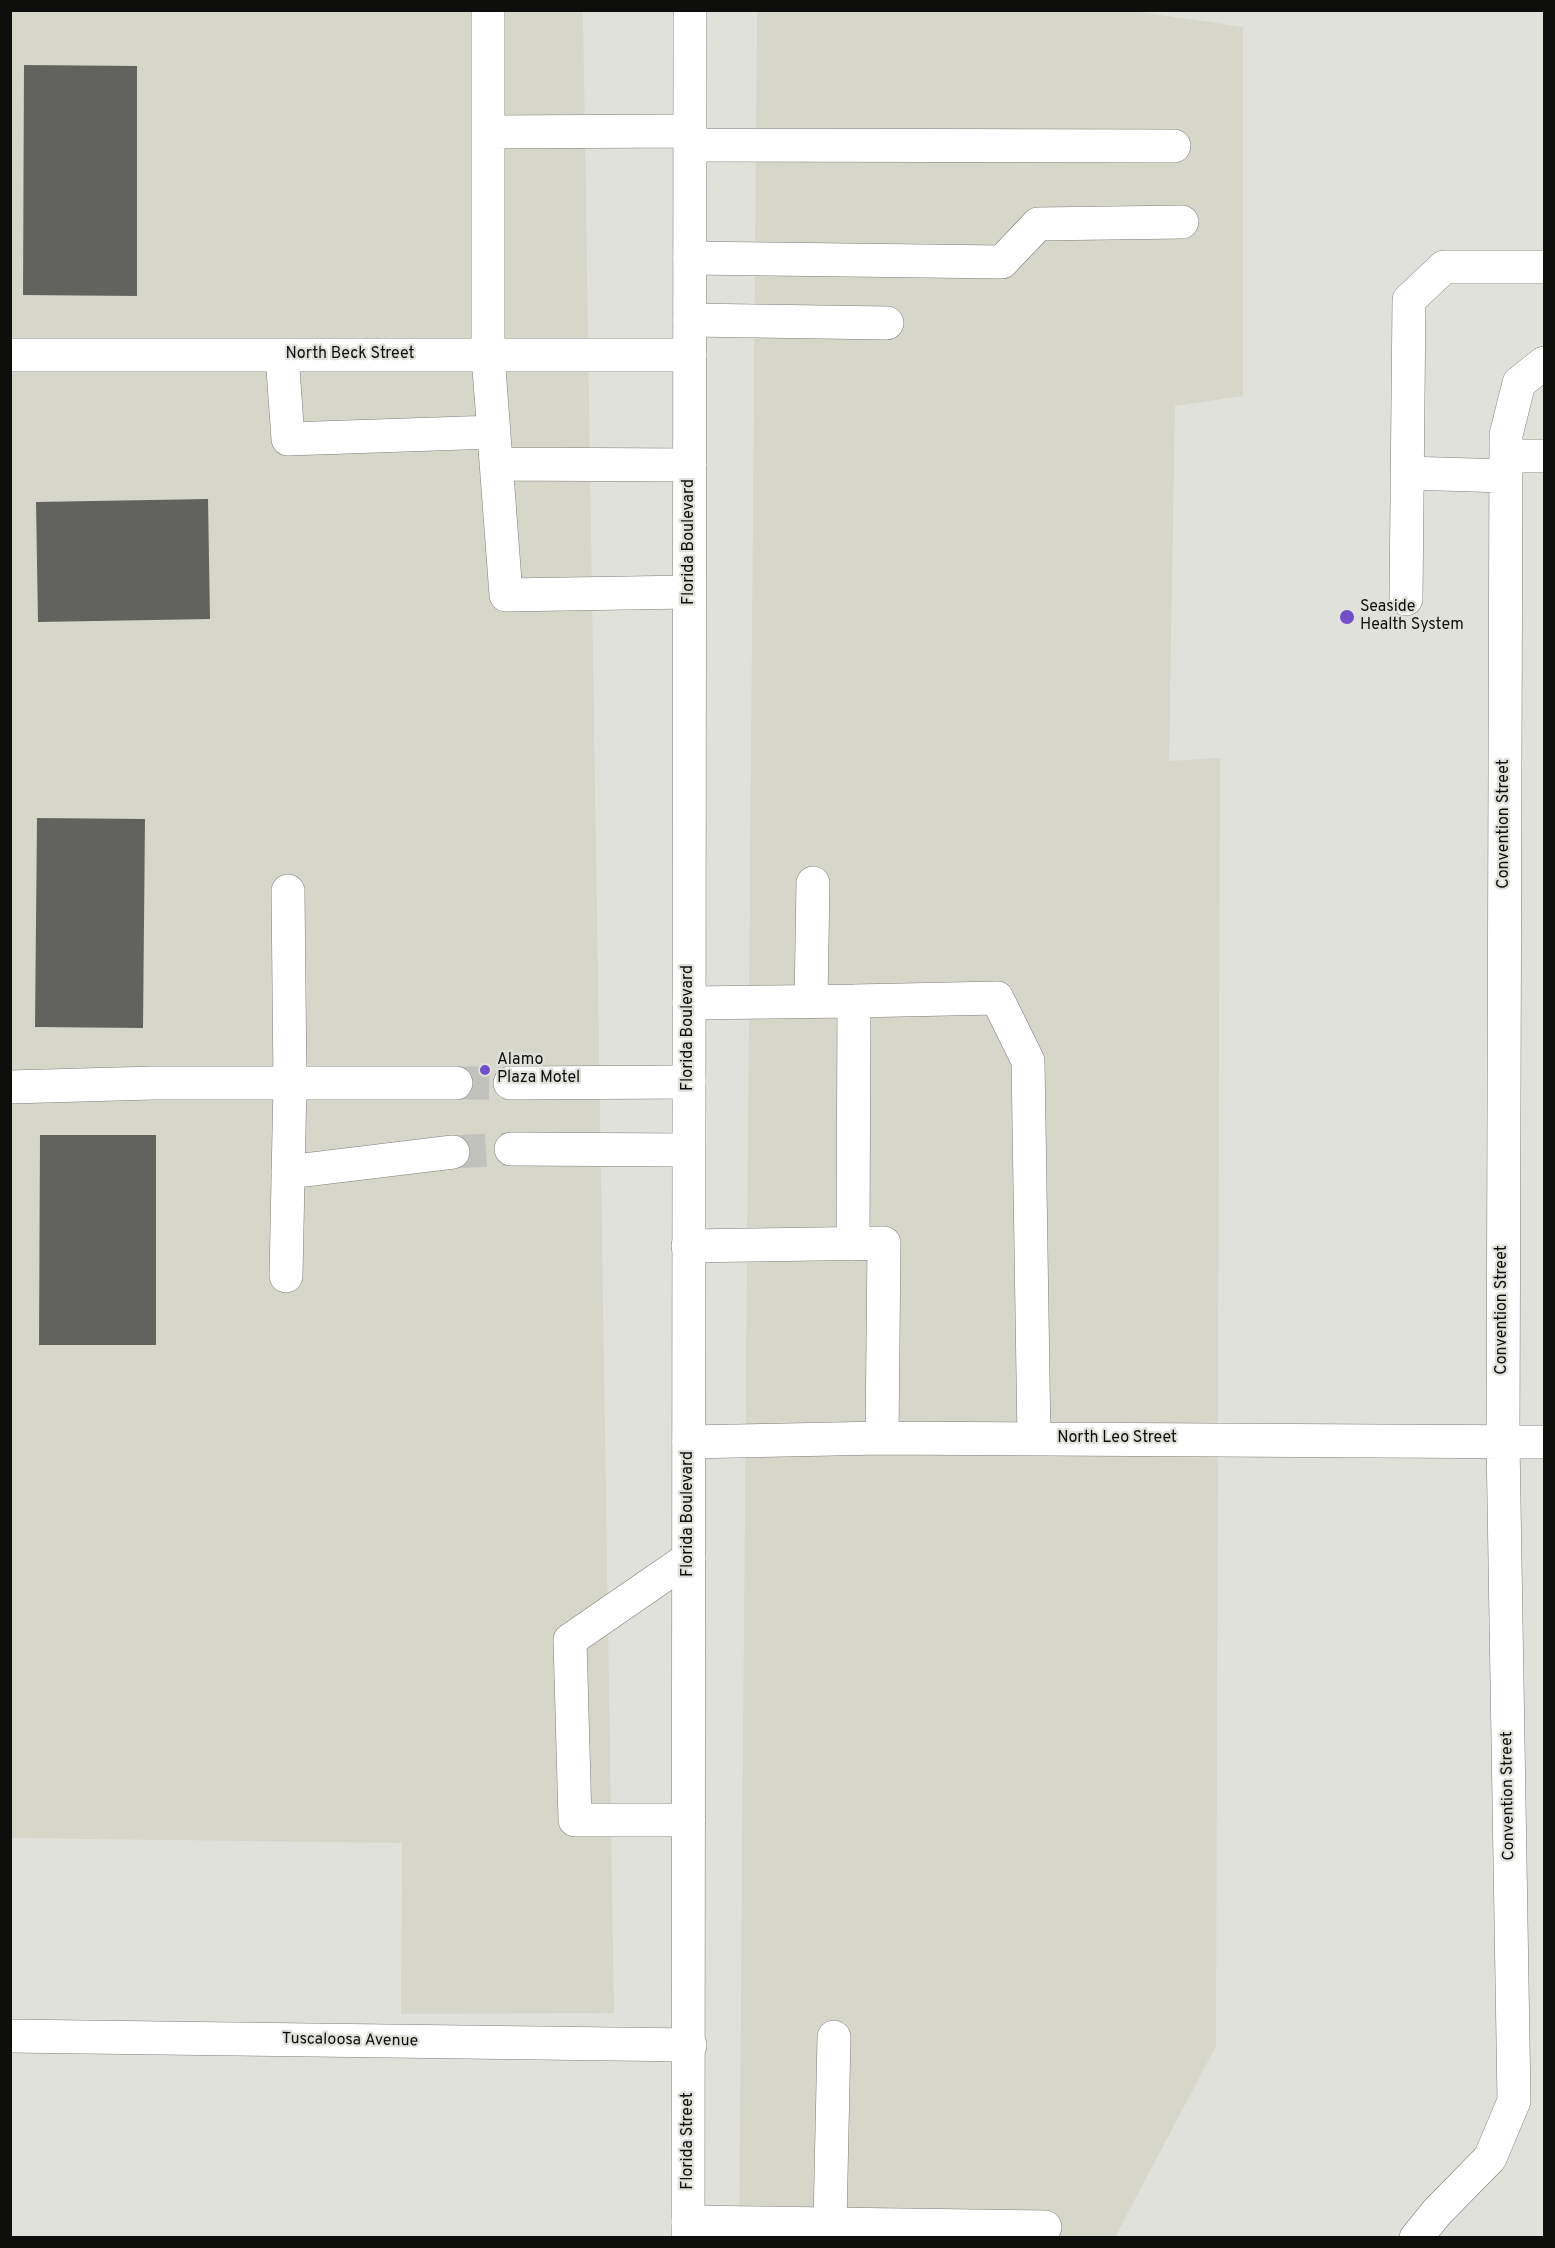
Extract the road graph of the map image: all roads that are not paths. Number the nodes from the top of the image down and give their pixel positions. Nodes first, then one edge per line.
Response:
1 (488, 10) edge
2 (690, 10) edge
3 (488, 132) junction
4 (690, 138) junction
5 (1174, 146) dead end
6 (1182, 222) dead end
7 (690, 258) junction
8 (1545, 267) edge
9 (690, 320) junction
10 (887, 322) dead end
11 (10, 355) edge
12 (282, 355) junction
13 (488, 355) junction
14 (690, 355) junction
15 (1545, 363) edge
16 (494, 432) junction
17 (1545, 456) edge
18 (496, 464) junction
19 (690, 465) junction
20 (1506, 466) junction
21 (1407, 473) junction
22 (689, 592) junction
23 (1406, 599) dead end
24 (813, 883) dead end
25 (288, 891) dead end
26 (811, 1001) junction
27 (854, 1001) junction
28 (689, 1003) junction
29 (689, 1082) junction
30 (290, 1083) junction
31 (456, 1083) tunnel mouth
32 (510, 1083) tunnel mouth
33 (10, 1087) edge
34 (511, 1149) tunnel mouth
35 (688, 1150) junction
36 (453, 1152) tunnel mouth
37 (288, 1172) junction
38 (852, 1244) junction
39 (688, 1246) junction
40 (286, 1276) dead end
41 (882, 1438) junction
42 (1034, 1439) junction
43 (1503, 1441) junction
44 (689, 1442) junction
45 (1545, 1442) edge
46 (689, 1558) junction
47 (689, 1820) junction
48 (10, 2036) edge
49 (834, 2037) dead end
50 (690, 2045) junction
51 (830, 2223) junction
52 (1045, 2227) dead end
53 (688, 2230) edge
54 (1416, 2238) edge

1 - 3 street
2 - 4 street, Florida Boulevard
3 - 4 street
3 - 13 street
4 - 5 street
4 - 7 street, Florida Boulevard
6 - 7 street
7 - 9 street, Florida Boulevard
8 - 21 street
9 - 10 street
9 - 14 street, Florida Boulevard
11 - 12 street, North Beck Street
12 - 13 street, North Beck Street
12 - 16 street
13 - 14 street, North Beck Street
13 - 16 street
14 - 19 street, Florida Boulevard
15 - 20 street, Convention Street
16 - 18 street
17 - 20 street
18 - 19 street
18 - 22 street
19 - 22 street, Florida Boulevard
20 - 21 street
20 - 43 street, Convention Street
21 - 23 street
22 - 28 street, Florida Boulevard
24 - 26 street
25 - 30 street
26 - 27 street
26 - 28 street
27 - 38 street
27 - 42 street
28 - 29 street, Florida Boulevard
29 - 32 street
29 - 35 street, Florida Boulevard
30 - 31 street
30 - 33 street
30 - 37 street
34 - 35 street
35 - 39 street, Florida Boulevard
36 - 37 street
37 - 40 street
38 - 39 street
38 - 41 street
39 - 44 street, Florida Boulevard
41 - 42 street, North Leo Street
41 - 44 street, North Leo Street
42 - 43 street, North Leo Street
43 - 45 street, North Leo Street
43 - 54 street, Convention Street
44 - 46 street, Florida Boulevard
46 - 47 street, Florida Boulevard
46 - 47 street
47 - 50 street, Florida Boulevard
48 - 50 street, Tuscaloosa Avenue
49 - 51 street
50 - 53 street, Florida Street
51 - 52 street
51 - 53 street

